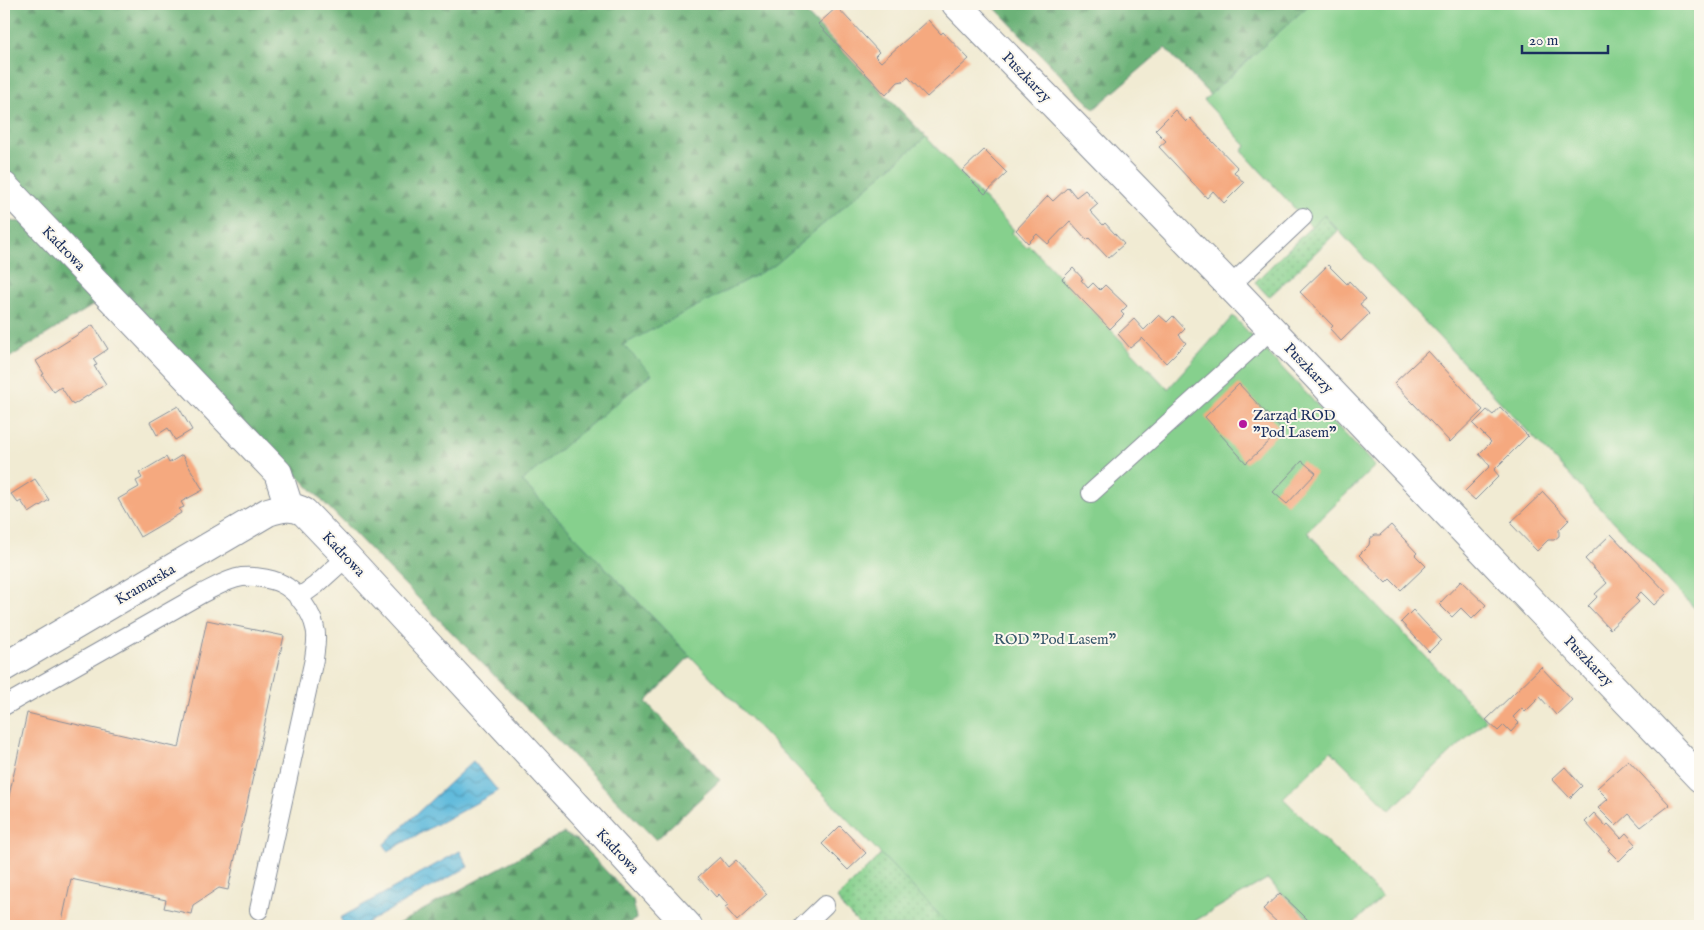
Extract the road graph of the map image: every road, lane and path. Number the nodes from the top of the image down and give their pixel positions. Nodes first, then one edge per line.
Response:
1 (956, 4) edge
2 (4, 186) edge
3 (1303, 217) dead end
4 (1230, 286) junction
5 (1271, 328) junction
6 (1091, 493) dead end
7 (289, 507) junction
8 (347, 557) junction
9 (298, 598) junction
10 (4, 667) edge
11 (4, 706) edge
12 (1700, 778) edge
13 (824, 905) dead end
14 (259, 910) dead end
15 (682, 925) edge
16 (803, 926) edge

1 - 4 street, Puszkarzy
2 - 7 street, Kadrowa
3 - 4 lane
4 - 5 street, Puszkarzy
5 - 6 lane
5 - 12 street, Puszkarzy
7 - 8 street, Kadrowa
7 - 10 street, Kramarska
8 - 9 lane
8 - 15 street, Kadrowa
9 - 11 lane
9 - 14 lane
13 - 16 lane

